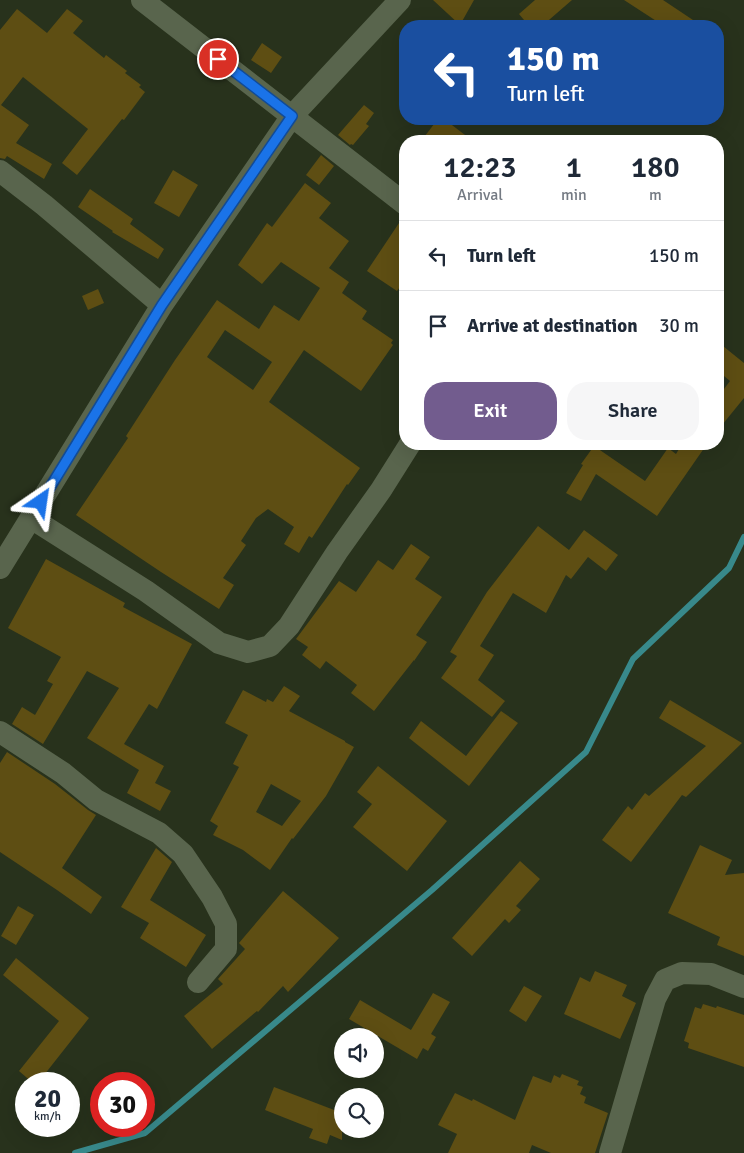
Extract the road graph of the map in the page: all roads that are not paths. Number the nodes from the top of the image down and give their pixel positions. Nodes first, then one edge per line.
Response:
1 (142, 0) edge
2 (400, 0) edge
3 (292, 116) junction
4 (0, 171) edge
5 (399, 199) edge
6 (162, 305) junction
7 (406, 450) edge
8 (31, 518) junction
9 (0, 568) edge
10 (0, 732) edge
11 (198, 982) dead end
12 (744, 987) edge
13 (610, 1153) edge

1 - 3 street
2 - 3 street
3 - 5 street
3 - 6 street
4 - 6 street
6 - 8 street
7 - 8 street
8 - 9 street
10 - 11 street
12 - 13 street

